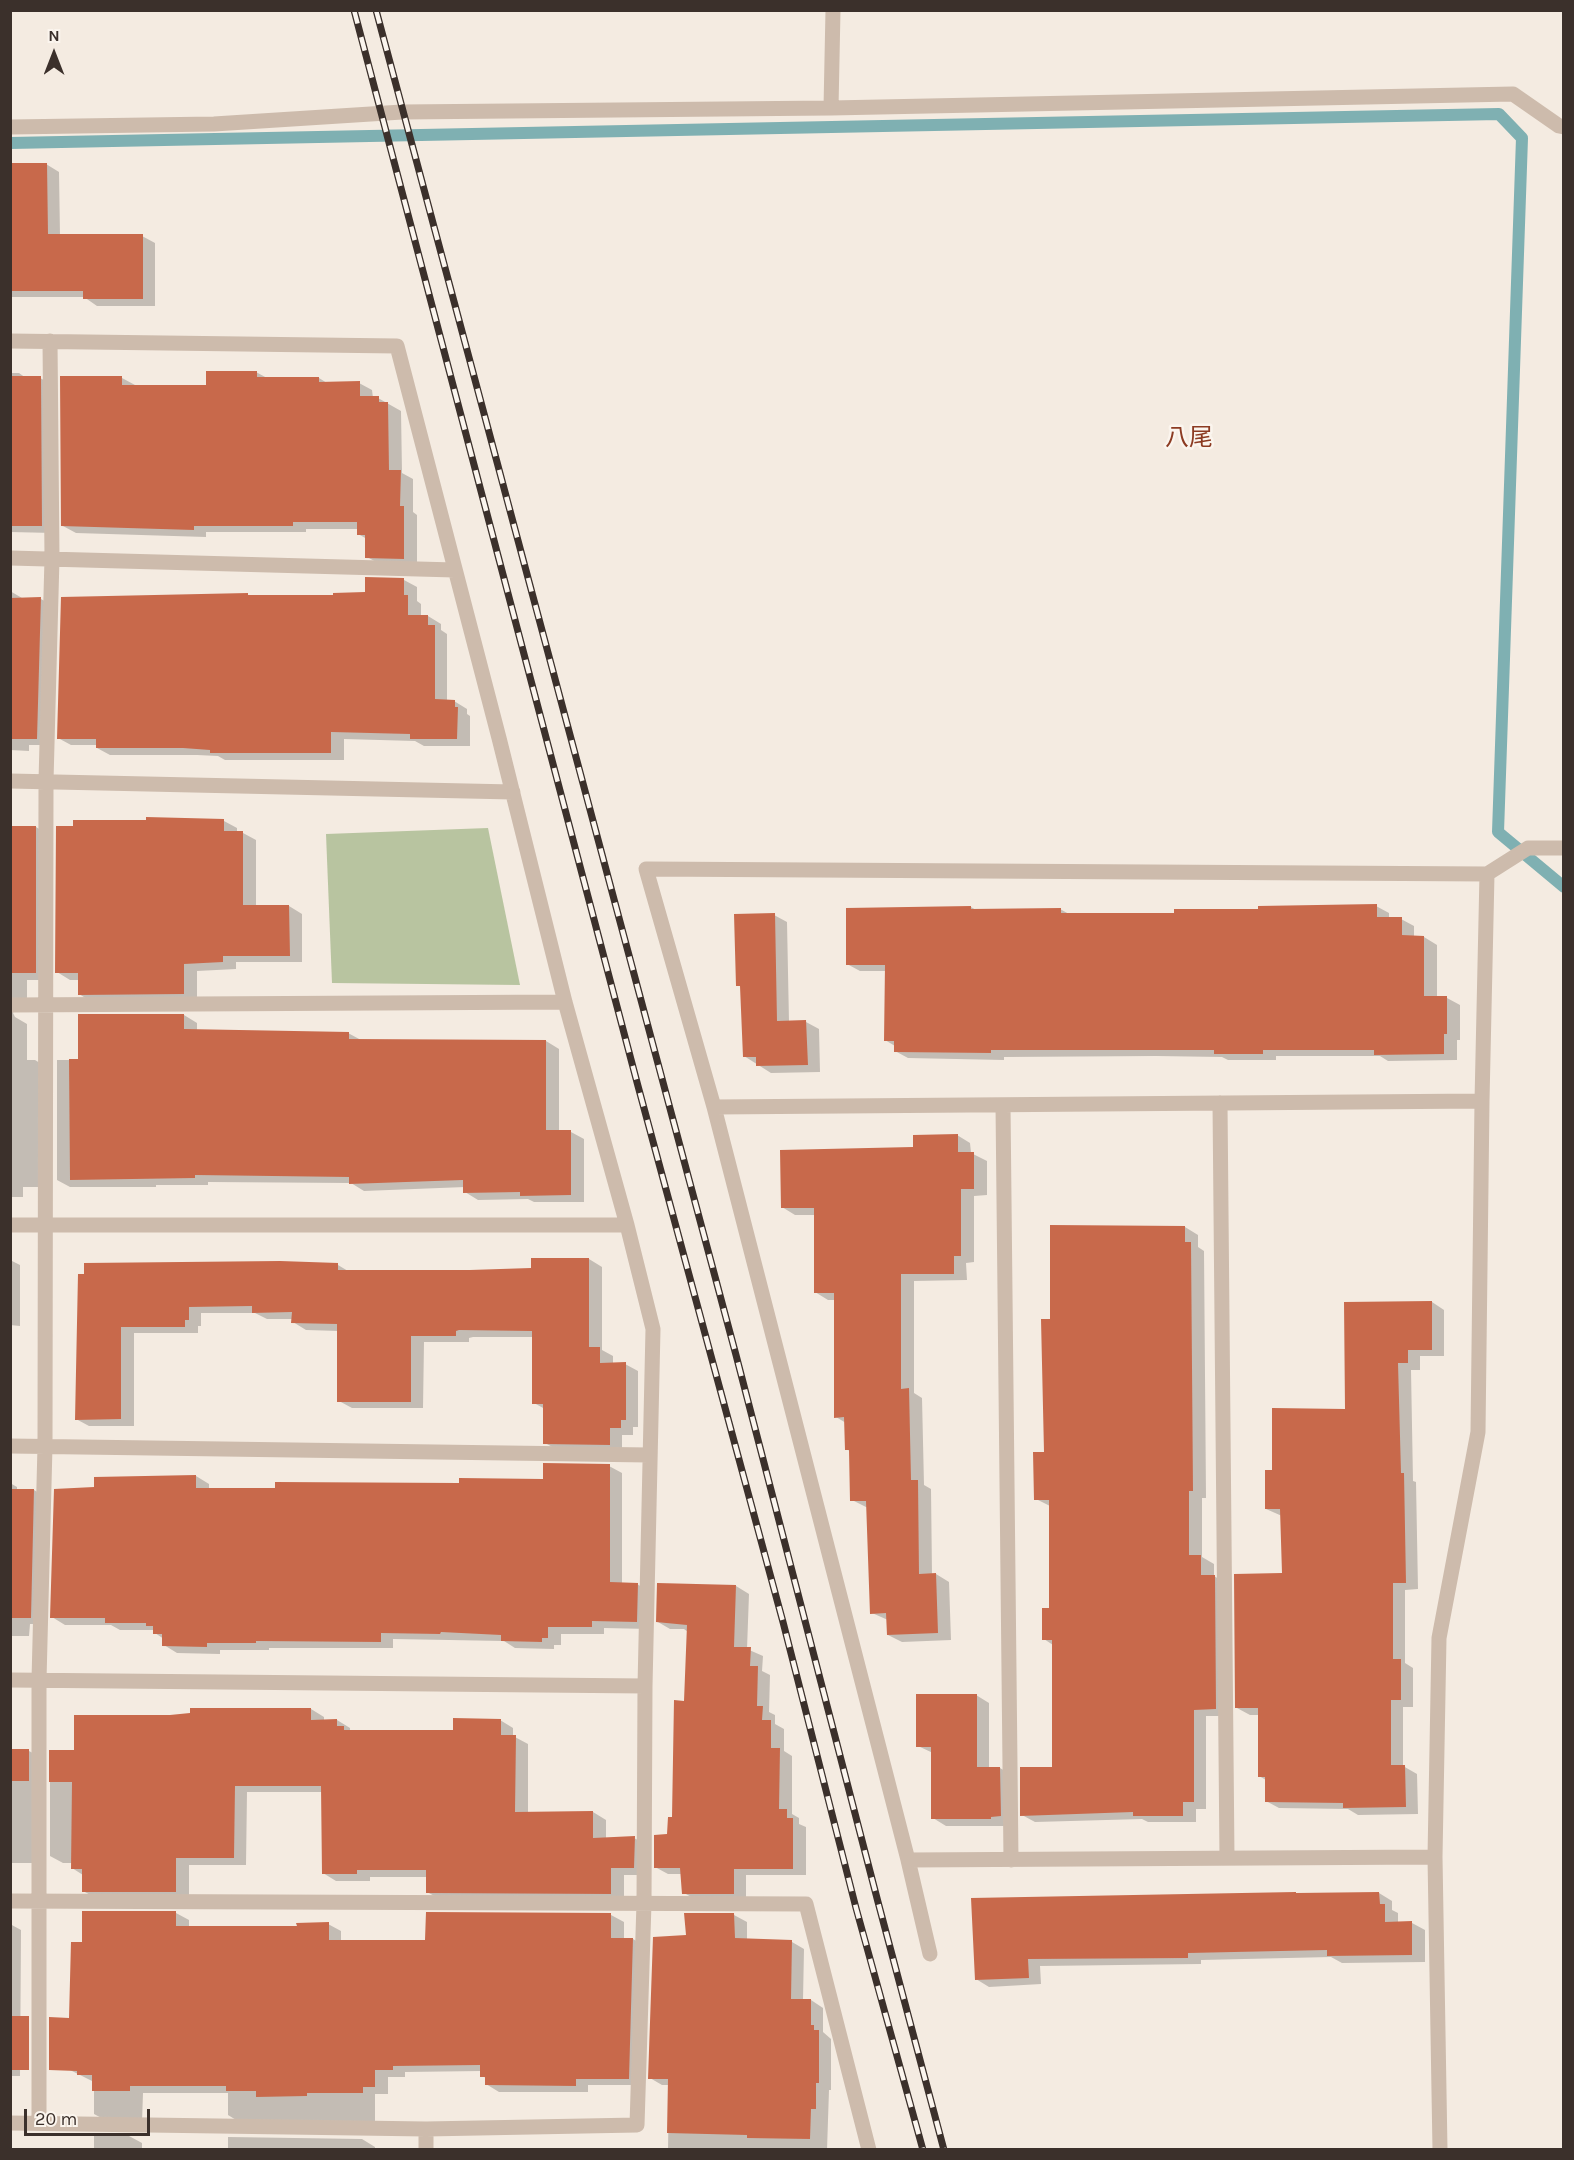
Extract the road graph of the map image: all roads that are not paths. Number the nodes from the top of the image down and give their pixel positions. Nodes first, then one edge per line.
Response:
1 (832, 10) edge
2 (831, 108) junction
3 (10, 127) edge
4 (1563, 127) edge
5 (10, 341) edge
6 (50, 341) junction
7 (10, 558) edge
8 (52, 558) junction
9 (455, 570) junction
10 (10, 781) edge
11 (46, 781) junction
12 (513, 792) junction
13 (1563, 848) edge
14 (1487, 874) junction
15 (565, 1002) junction
16 (10, 1005) edge
17 (47, 1005) junction
18 (1482, 1101) junction
19 (1220, 1103) junction
20 (1003, 1105) junction
21 (714, 1107) junction
22 (10, 1225) edge
23 (45, 1225) junction
24 (627, 1225) junction
25 (10, 1446) edge
26 (45, 1446) junction
27 (649, 1455) junction
28 (10, 1680) edge
29 (39, 1680) junction
30 (645, 1686) junction
31 (1435, 1857) junction
32 (1227, 1858) junction
33 (908, 1860) junction
34 (1011, 1860) junction
35 (10, 1901) edge
36 (39, 1901) junction
37 (644, 1903) junction
38 (930, 1954) dead end
39 (10, 2123) edge
40 (39, 2123) junction
41 (426, 2129) junction
42 (426, 2150) edge
43 (869, 2150) edge
44 (1440, 2150) edge

1 - 2 street
2 - 3 street
2 - 4 street
5 - 6 street
6 - 8 street
6 - 9 street
7 - 8 street
8 - 9 street
8 - 11 street
9 - 12 street
10 - 11 street
11 - 12 street
11 - 17 street
12 - 15 street
13 - 14 street
14 - 18 street
14 - 21 street
15 - 17 street
15 - 24 street
16 - 17 street
17 - 23 street
18 - 19 street
18 - 31 street
19 - 20 street
19 - 32 street
20 - 21 street
20 - 34 street
21 - 33 street
22 - 23 street
23 - 24 street
23 - 26 street
24 - 27 street
25 - 26 street
26 - 27 street
26 - 29 street
27 - 30 street
28 - 29 street
29 - 30 street
29 - 36 street
30 - 37 street
31 - 32 street
31 - 44 street
32 - 34 street
33 - 34 street
33 - 38 street
35 - 36 street
36 - 37 street
36 - 40 street
37 - 41 street
37 - 43 street
39 - 40 street
40 - 41 street
41 - 42 street

